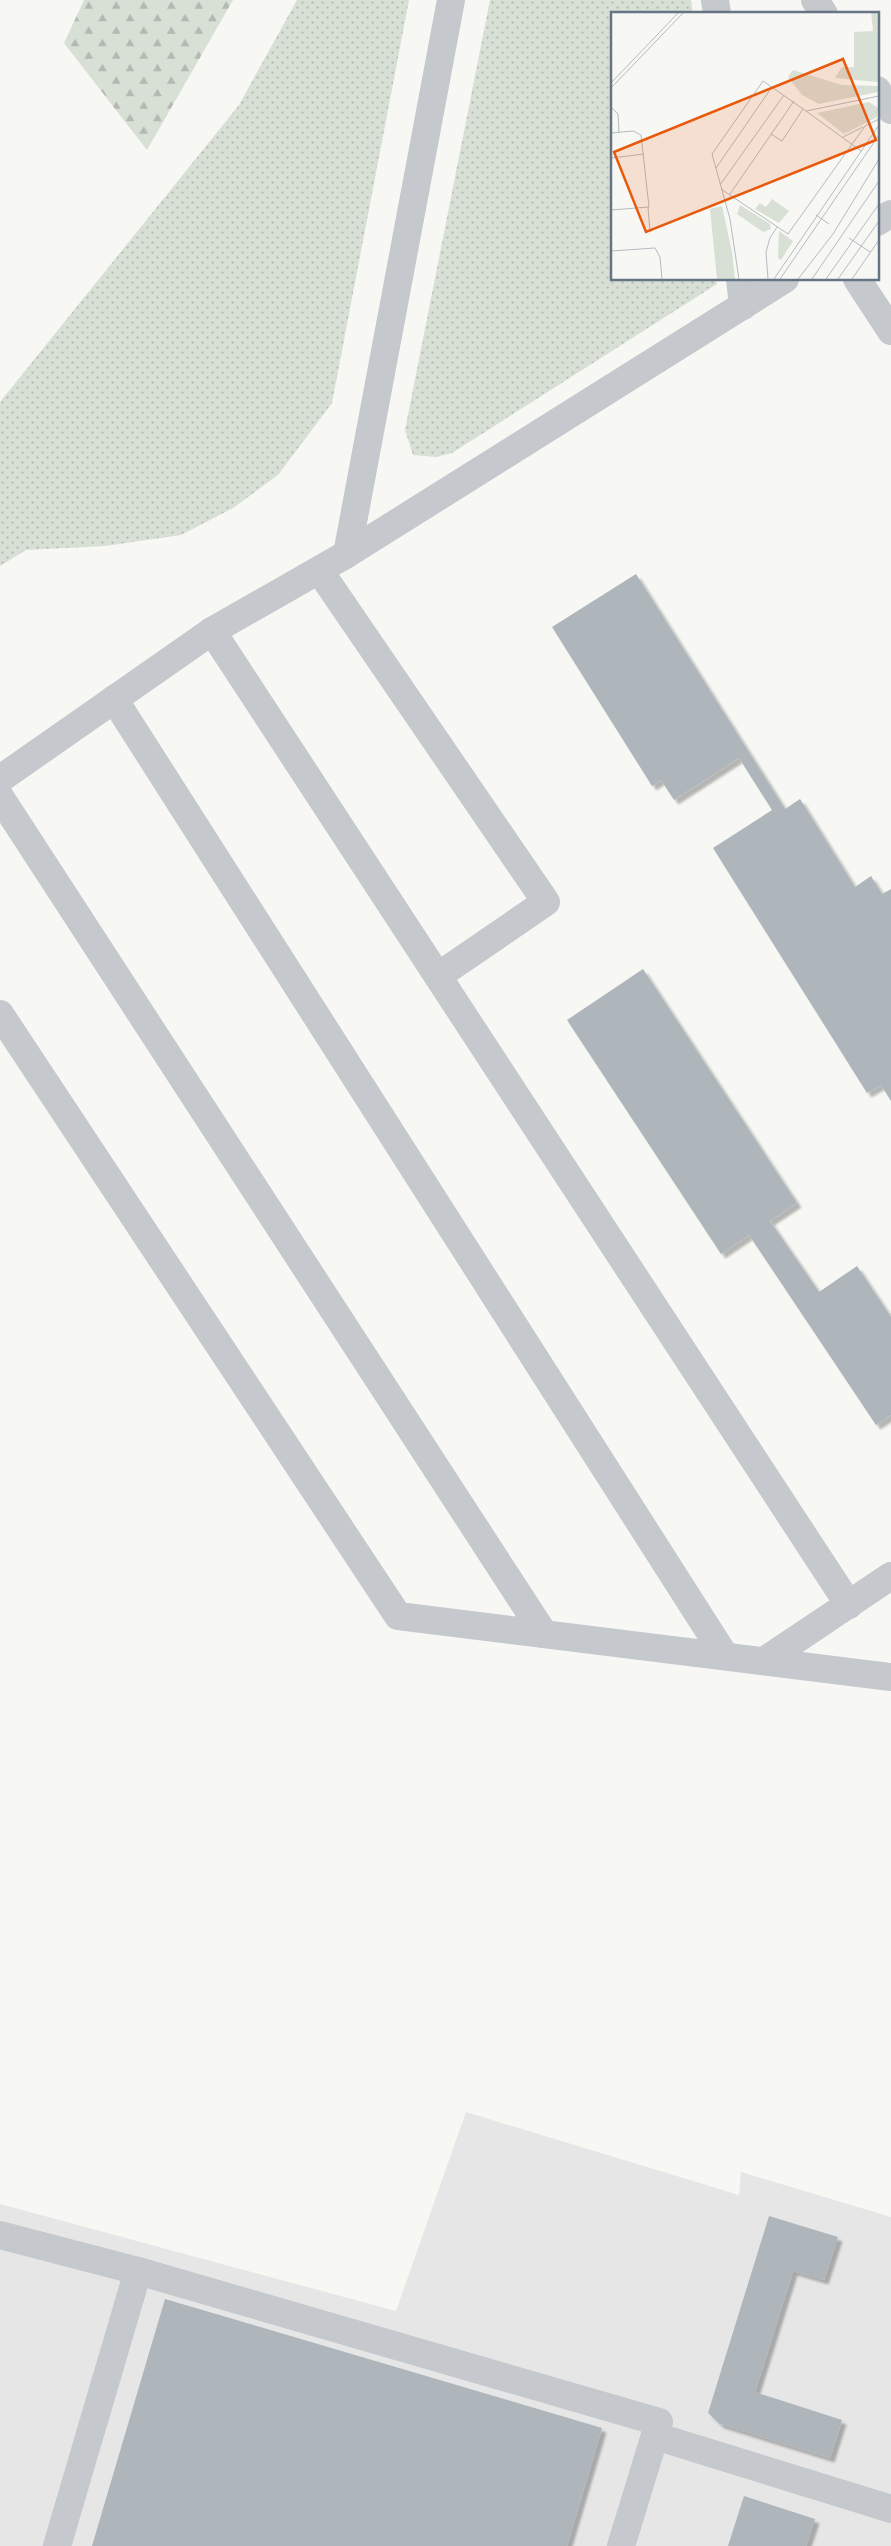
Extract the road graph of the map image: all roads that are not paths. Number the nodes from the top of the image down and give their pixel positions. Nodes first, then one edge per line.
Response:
1 (451, 0) edge
2 (815, 0) edge
3 (823, 12) edge
4 (878, 91) edge
5 (891, 110) edge
6 (891, 214) edge
7 (878, 221) edge
8 (740, 280) edge
9 (783, 280) edge
10 (858, 280) edge
11 (743, 306) junction
12 (891, 330) edge
13 (347, 554) junction
14 (319, 570) junction
15 (212, 631) junction
16 (114, 699) junction
17 (0, 779) edge
18 (0, 798) edge
19 (438, 976) junction
20 (0, 1014) edge
21 (891, 1576) edge
22 (849, 1605) junction
23 (544, 1634) junction
24 (726, 1656) junction
25 (764, 1661) junction
26 (891, 1677) edge
27 (0, 2235) edge
28 (138, 2271) junction
29 (655, 2436) junction
30 (891, 2509) edge
31 (57, 2546) edge
32 (621, 2546) edge

1 - 13 street
2 - 3 street
4 - 5 street
6 - 7 street
8 - 11 street
9 - 11 street
10 - 12 street
11 - 13 street
13 - 14 street
14 - 15 street
14 - 19 street
15 - 16 street
15 - 19 street
16 - 17 street
16 - 24 street
18 - 23 street
19 - 22 street
20 - 23 street
21 - 22 street
22 - 25 street
23 - 24 street
24 - 25 street
25 - 26 street
27 - 28 street
28 - 29 street
28 - 31 street
29 - 30 street
29 - 32 street

